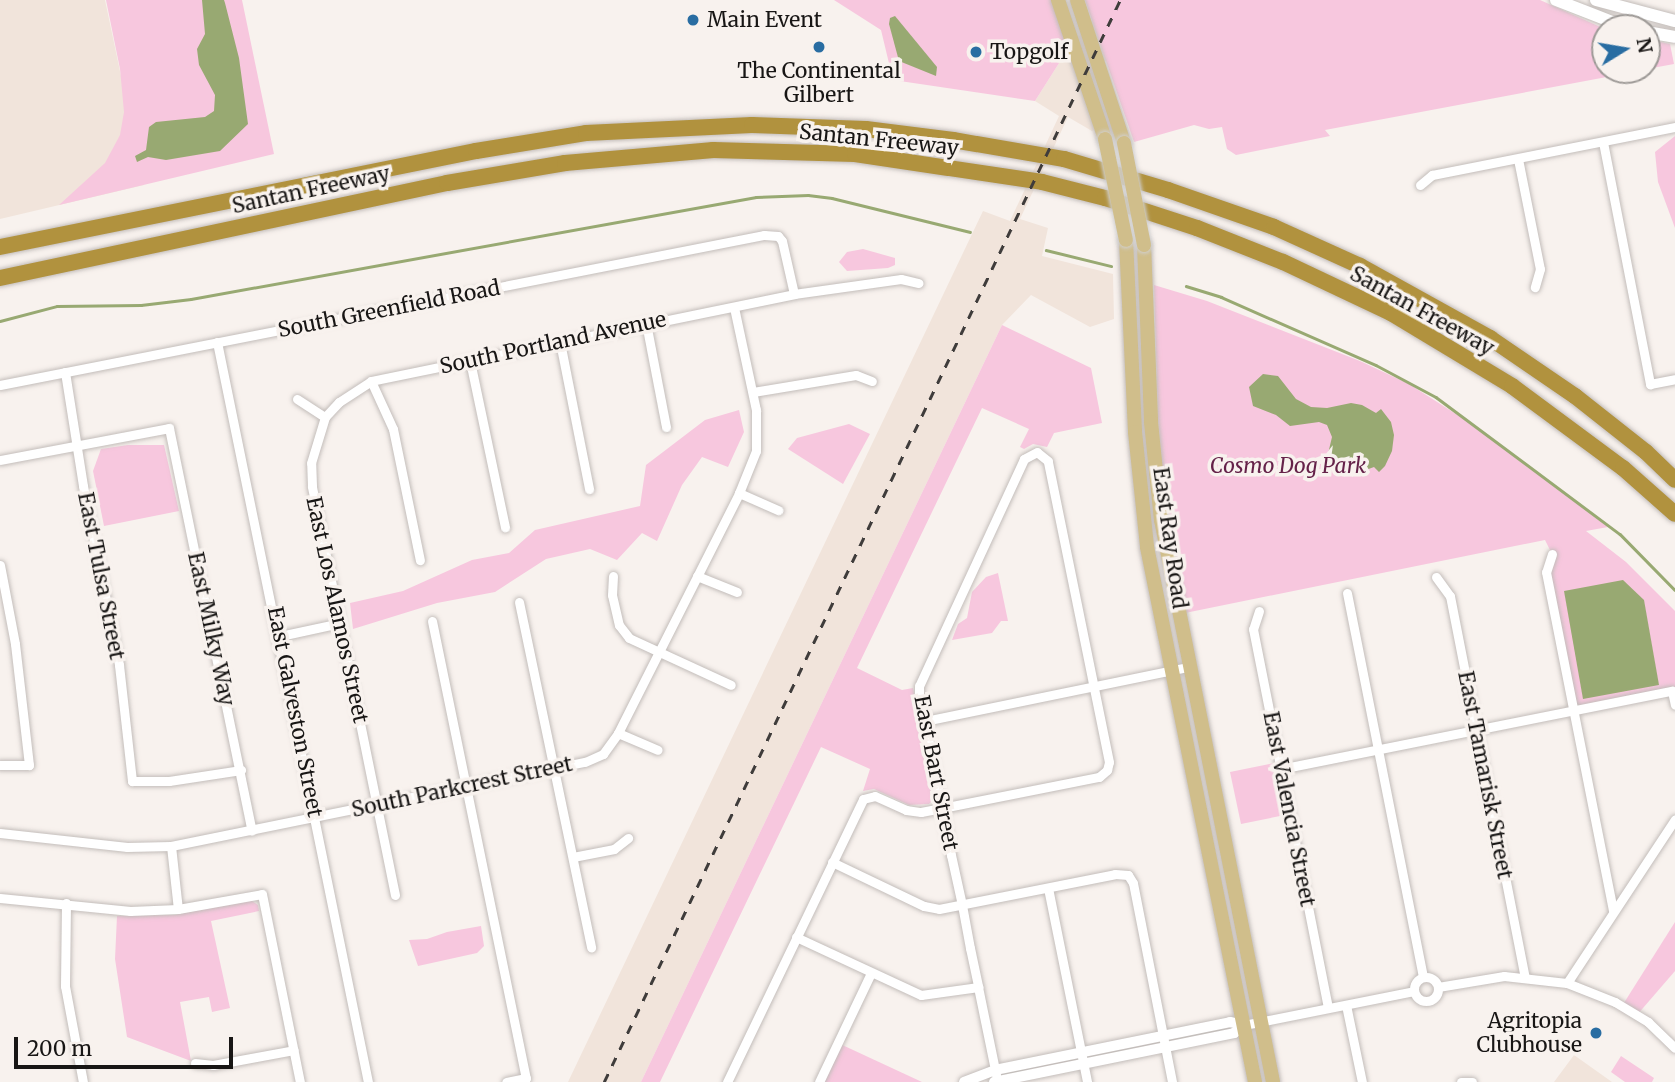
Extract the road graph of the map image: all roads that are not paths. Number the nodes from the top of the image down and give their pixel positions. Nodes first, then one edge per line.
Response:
1 (1058, 0) edge
2 (1077, 0) edge
3 (1556, 0) edge
4 (1596, 0) edge
5 (1592, 14) edge
6 (1675, 21) edge
7 (1675, 127) edge
8 (1604, 142) junction
9 (1518, 159) junction
10 (1420, 185) dead end
11 (114, 223) junction
12 (0, 241) edge
13 (0, 247) edge
14 (0, 278) edge
15 (919, 283) dead end
16 (1535, 287) dead end
17 (794, 295) junction
18 (734, 307) junction
19 (646, 323) junction
20 (218, 342) junction
21 (560, 342) junction
22 (470, 361) junction
23 (65, 372) junction
24 (1675, 379) edge
25 (371, 381) junction
26 (873, 381) dead end
27 (0, 385) edge
28 (753, 393) junction
29 (297, 399) dead end
30 (325, 417) junction
31 (666, 427) dead end
32 (78, 444) junction
33 (0, 460) edge
34 (1675, 480) edge
35 (589, 489) dead end
36 (739, 493) junction
37 (778, 510) dead end
38 (1675, 514) edge
39 (505, 527) dead end
40 (1552, 554) dead end
41 (420, 560) dead end
42 (0, 565) edge
43 (613, 576) dead end
44 (697, 576) junction
45 (1436, 577) dead end
46 (737, 592) dead end
47 (1348, 593) dead end
48 (519, 602) dead end
49 (1259, 611) dead end
50 (432, 621) dead end
51 (340, 623) junction
52 (280, 636) junction
53 (658, 654) junction
54 (1188, 667) junction
55 (1172, 670) junction
56 (731, 685) dead end
57 (1094, 687) junction
58 (1675, 705) edge
59 (1574, 711) junction
60 (925, 721) junction
61 (1476, 730) junction
62 (618, 733) junction
63 (658, 750) dead end
64 (1378, 750) junction
65 (0, 765) edge
66 (554, 767) junction
67 (1280, 769) junction
68 (241, 770) junction
69 (465, 786) junction
70 (377, 804) junction
71 (942, 808) junction
72 (316, 818) junction
73 (1675, 820) edge
74 (252, 831) junction
75 (0, 833) edge
76 (628, 838) dead end
77 (171, 846) junction
78 (573, 857) junction
79 (832, 862) junction
80 (1048, 888) junction
81 (395, 895) dead end
82 (0, 898) edge
83 (66, 903) junction
84 (961, 905) junction
85 (178, 909) junction
86 (1614, 910) junction
87 (796, 937) junction
88 (591, 948) dead end
89 (871, 973) junction
90 (1423, 977) junction
91 (1525, 977) junction
92 (1567, 983) junction
93 (978, 987) junction
94 (1438, 987) junction
95 (1414, 991) junction
96 (1346, 1004) junction
97 (1328, 1008) junction
98 (1252, 1023) junction
99 (1164, 1042) junction
100 (1675, 1048) edge
101 (294, 1050) junction
102 (1083, 1059) junction
103 (195, 1063) dead end
104 (995, 1078) edge
105 (1472, 1081) edge
106 (83, 1082) edge
107 (300, 1082) edge
108 (368, 1082) edge
109 (506, 1082) edge
110 (727, 1082) edge
111 (819, 1082) edge
112 (964, 1082) edge
113 (1087, 1082) edge
114 (1172, 1082) edge
115 (1255, 1082) edge
116 (1273, 1082) edge
117 (1362, 1082) edge
118 (1461, 1082) edge

1 - 55 main road, East Ray Road, bridge
2 - 54 main road, East Ray Road, bridge
3 - 5 main road
4 - 6 main road
7 - 8 street
8 - 9 street
8 - 24 street
9 - 10 street
9 - 16 street
11 - 12 highway
11 - 13 highway, Santan Freeway
11 - 34 highway, Santan Freeway
14 - 38 highway, Santan Freeway
15 - 17 street, South Portland Avenue
17 - 18 street, South Portland Avenue
17 - 20 street, South Greenfield Road
18 - 19 street, South Portland Avenue
18 - 28 street, South Parkcrest Street
19 - 21 street, South Portland Avenue
19 - 31 street
20 - 23 street, South Greenfield Road
20 - 52 street, East Galveston Street
21 - 22 street, South Portland Avenue
21 - 35 street
22 - 25 street, South Portland Avenue
22 - 39 street
23 - 27 street, South Greenfield Road
23 - 32 street, East Tulsa Street
25 - 30 street, South Portland Avenue
25 - 41 street
26 - 28 street
28 - 36 street, South Parkcrest Street
29 - 30 street
30 - 51 street, East Los Alamos Street
32 - 33 street
32 - 68 street, East Milky Way
32 - 68 street, East Tulsa Street
36 - 37 street
36 - 44 street, South Parkcrest Street
40 - 59 street
42 - 65 street
43 - 53 street
44 - 46 street
44 - 53 street, South Parkcrest Street
45 - 61 street, East Tamarisk Street
47 - 64 street
48 - 66 street
49 - 67 street, East Valencia Street
50 - 69 street
51 - 52 street
51 - 70 street, East Los Alamos Street
52 - 72 street, East Galveston Street
53 - 56 street
53 - 62 street, South Parkcrest Street
54 - 55 street
54 - 98 main road, East Ray Road
55 - 57 street
55 - 98 main road, East Ray Road
57 - 60 street
57 - 60 street, East Bart Street
57 - 71 street
58 - 59 street
59 - 61 street
59 - 86 street
60 - 71 street, East Bart Street
61 - 64 street
61 - 91 street, East Tamarisk Street
62 - 63 street
62 - 66 street, South Parkcrest Street
64 - 67 street
64 - 90 street
66 - 69 street, South Parkcrest Street
66 - 78 street
67 - 97 street, East Valencia Street
68 - 74 street, East Milky Way
69 - 70 street, South Parkcrest Street
69 - 109 street
70 - 72 street, South Parkcrest Street
70 - 81 street, East Los Alamos Street
71 - 79 street
71 - 84 street, East Bart Street
72 - 74 street, South Parkcrest Street
72 - 108 street, East Galveston Street
73 - 86 street
74 - 77 street, South Parkcrest Street
75 - 77 street, South Parkcrest Street
76 - 78 street
77 - 85 street
78 - 88 street
79 - 84 street
79 - 87 street
80 - 84 street
80 - 99 street
80 - 102 street
82 - 83 street
83 - 85 street
83 - 106 street
84 - 93 street, East Bart Street
85 - 101 street
86 - 92 street
87 - 89 street
87 - 110 street
89 - 93 street
89 - 111 street
90 - 94 street
90 - 95 street
91 - 92 street
91 - 94 street
92 - 100 street
93 - 104 street, East Bart Street
94 - 95 street
95 - 96 street
96 - 97 street
96 - 117 street
97 - 98 street
98 - 99 street
98 - 115 main road, East Ray Road
98 - 116 main road, East Ray Road
99 - 102 street
99 - 114 street
101 - 103 street
101 - 107 street
102 - 104 street
102 - 113 street
104 - 112 street
105 - 118 street

